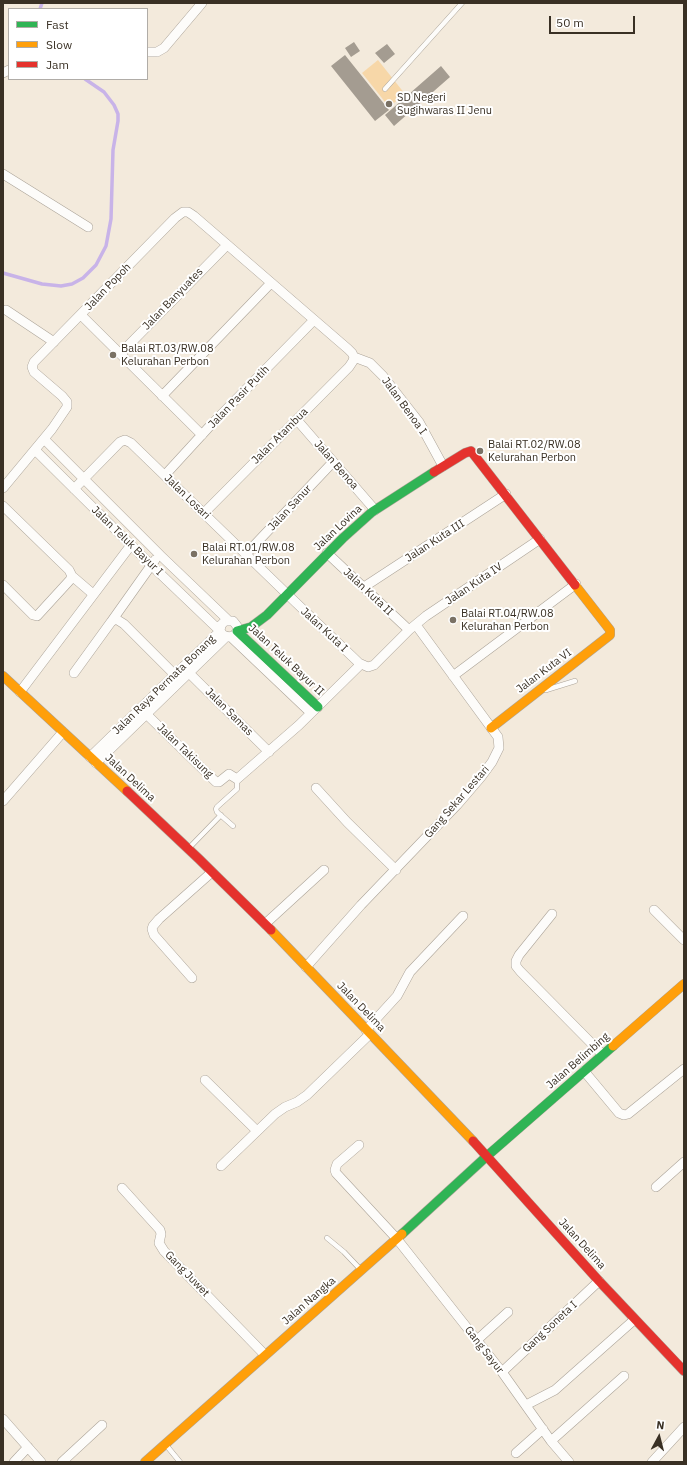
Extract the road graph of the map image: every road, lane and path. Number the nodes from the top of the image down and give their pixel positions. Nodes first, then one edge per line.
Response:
1 (202, 3) edge
2 (462, 3) edge
3 (148, 52) edge
4 (385, 89) dead end
5 (3, 174) edge
6 (88, 227) dead end
7 (227, 245) junction
8 (271, 283) junction
9 (6, 310) dead end
10 (81, 315) junction
11 (314, 320) junction
12 (54, 342) junction
13 (120, 354) junction
14 (354, 357) junction
15 (162, 396) junction
16 (297, 420) junction
17 (202, 435) junction
18 (44, 438) junction
19 (35, 450) junction
20 (333, 462) junction
21 (444, 466) junction
22 (165, 475) junction
23 (84, 478) junction
24 (3, 488) edge
25 (74, 489) junction
26 (506, 494) junction
27 (3, 506) edge
28 (375, 510) junction
29 (204, 513) junction
30 (126, 520) junction
31 (116, 530) junction
32 (540, 539) junction
33 (131, 545) junction
34 (327, 553) junction
35 (246, 554) junction
36 (160, 555) junction
37 (151, 565) junction
38 (71, 573) junction
39 (576, 584) junction
40 (3, 585) edge
41 (364, 587) junction
42 (93, 594) junction
43 (288, 595) junction
44 (228, 620) junction
45 (111, 622) junction
46 (412, 628) junction
47 (229, 634) junction
48 (361, 664) junction
49 (185, 669) junction
50 (74, 674) dead end
51 (3, 676) edge
52 (453, 676) junction
53 (177, 677) junction
54 (575, 681) dead end
55 (20, 692) junction
56 (534, 693) junction
57 (314, 710) junction
58 (144, 711) junction
59 (491, 728) junction
60 (63, 732) junction
61 (269, 752) junction
62 (93, 760) junction
63 (237, 780) junction
64 (316, 788) dead end
65 (3, 801) edge
66 (221, 815) junction
67 (233, 826) dead end
68 (188, 849) junction
69 (324, 870) dead end
70 (396, 870) junction
71 (212, 872) junction
72 (654, 910) dead end
73 (552, 914) dead end
74 (463, 916) dead end
75 (265, 924) junction
76 (684, 940) edge
77 (306, 967) junction
78 (192, 978) dead end
79 (684, 984) edge
80 (368, 1032) junction
81 (603, 1054) junction
82 (684, 1069) edge
83 (584, 1071) junction
84 (205, 1080) dead end
85 (257, 1131) junction
86 (359, 1145) dead end
87 (487, 1156) junction
88 (684, 1162) edge
89 (221, 1166) dead end
90 (656, 1187) dead end
91 (122, 1188) dead end
92 (327, 1238) dead end
93 (397, 1239) junction
94 (362, 1270) junction
95 (599, 1281) junction
96 (508, 1312) dead end
97 (634, 1320) junction
98 (477, 1340) junction
99 (265, 1355) junction
100 (684, 1371) edge
101 (502, 1372) junction
102 (624, 1376) dead end
103 (526, 1405) junction
104 (3, 1419) edge
105 (102, 1425) dead end
106 (684, 1427) edge
107 (543, 1429) junction
108 (552, 1441) junction
109 (165, 1444) junction
110 (28, 1447) junction
111 (516, 1452) dead end
112 (14, 1462) edge
113 (41, 1462) edge
114 (62, 1462) edge
115 (145, 1462) edge
116 (180, 1462) edge
117 (569, 1462) edge
118 (652, 1462) edge

1 - 3 street
2 - 4 lane
5 - 6 street
7 - 8 street
7 - 10 street, Jalan Popoh
7 - 13 street, Jalan Banyuates
8 - 11 street
8 - 15 street
9 - 12 street
10 - 12 street, Jalan Popoh
10 - 13 street
11 - 14 street
11 - 17 street, Jalan Pasir Putih
12 - 18 street, Jalan Popoh
13 - 15 street
14 - 16 street, Jalan Atambua
14 - 21 street, Jalan Benoa I
15 - 17 street
16 - 20 street, Jalan Benoa
16 - 29 street, Jalan Atambua
17 - 22 street, Jalan Pasir Putih
18 - 19 street
18 - 23 street, Jalan Teluk Bayur I
19 - 24 street
19 - 25 street, Jalan Teluk Bayur I
20 - 28 street, Jalan Benoa
20 - 35 street, Jalan Sanur
21 - 26 street, Jalan Lovina
21 - 28 street, Jalan Lovina
22 - 23 street, Jalan Losari
22 - 29 street, Jalan Losari
23 - 25 street
23 - 30 street, Jalan Teluk Bayur I
25 - 31 street, Jalan Teluk Bayur I
26 - 32 street
26 - 41 street, Jalan Kuta III
27 - 38 street
28 - 34 street, Jalan Lovina
29 - 35 street, Jalan Losari
30 - 31 street
30 - 36 street, Jalan Teluk Bayur I
31 - 33 street, Jalan Teluk Bayur I
32 - 39 street
32 - 46 street, Jalan Kuta IV
33 - 37 street, Jalan Teluk Bayur I
33 - 42 street
34 - 41 street, Jalan Kuta II
34 - 43 street, Jalan Lovina
35 - 43 street, Jalan Losari
36 - 37 street
36 - 44 street, Jalan Teluk Bayur I
37 - 45 street
37 - 47 street, Jalan Teluk Bayur I
38 - 40 street
38 - 42 street
39 - 52 street
39 - 56 street, Jalan Kuta VI
41 - 46 street, Jalan Kuta II
42 - 55 street
43 - 47 street, Jalan Lovina
43 - 48 street, Jalan Kuta I
44 - 47 street, Jalan Raya Permata Bonang
44 - 47 street, Jalan Teluk Bayur I
45 - 50 street
45 - 53 street
46 - 48 street, Jalan Kuta IV
46 - 52 street, Jalan Kuta II
47 - 49 street, Jalan Raya Permata Bonang
47 - 57 street, Jalan Teluk Bayur II
48 - 57 street
49 - 53 street, Jalan Raya Permata Bonang
49 - 61 street, Jalan Samas
51 - 55 street, Jalan Delima
52 - 59 street, Jalan Kuta II
53 - 58 street, Jalan Raya Permata Bonang
54 - 56 lane
55 - 60 street, Jalan Delima
56 - 59 street, Jalan Kuta VI
57 - 61 street
58 - 62 street, Jalan Raya Permata Bonang
58 - 63 street, Jalan Takisung
59 - 70 street, Gang Sekar Lestari
60 - 62 street, Jalan Delima
60 - 65 street
61 - 63 street
62 - 68 street, Jalan Delima
63 - 66 lane
64 - 70 street
66 - 67 lane
66 - 68 lane
68 - 71 street, Jalan Delima
69 - 75 street
70 - 77 street, Gang Sekar Lestari
71 - 75 street, Jalan Delima
71 - 78 street
72 - 76 street
73 - 81 street
74 - 80 street
75 - 77 street, Jalan Delima
77 - 80 street, Jalan Delima
79 - 81 street, Jalan Belimbing
80 - 85 street
80 - 87 street, Jalan Delima
81 - 83 street, Jalan Belimbing
82 - 83 street
83 - 87 street, Jalan Belimbing
84 - 85 street
85 - 89 street
86 - 93 street, Gang Sayur
87 - 93 street, Jalan Nangka
87 - 95 street, Jalan Delima
88 - 90 street
91 - 99 street, Gang Juwet
92 - 94 lane
93 - 94 street, Jalan Nangka
93 - 98 street, Gang Sayur
94 - 99 street, Jalan Nangka
95 - 97 street, Jalan Delima
95 - 101 street, Gang Soneta I
96 - 98 street
97 - 100 street, Jalan Delima
97 - 103 street
98 - 101 street, Gang Sayur
99 - 109 street, Jalan Nangka
101 - 103 street, Gang Sayur
102 - 108 street
103 - 107 street, Gang Sayur
104 - 110 street
105 - 114 street
106 - 118 street
107 - 108 street, Gang Sayur
107 - 111 street
108 - 117 street, Gang Sayur
109 - 115 street, Jalan Nangka
109 - 116 lane
110 - 112 street
110 - 113 street

